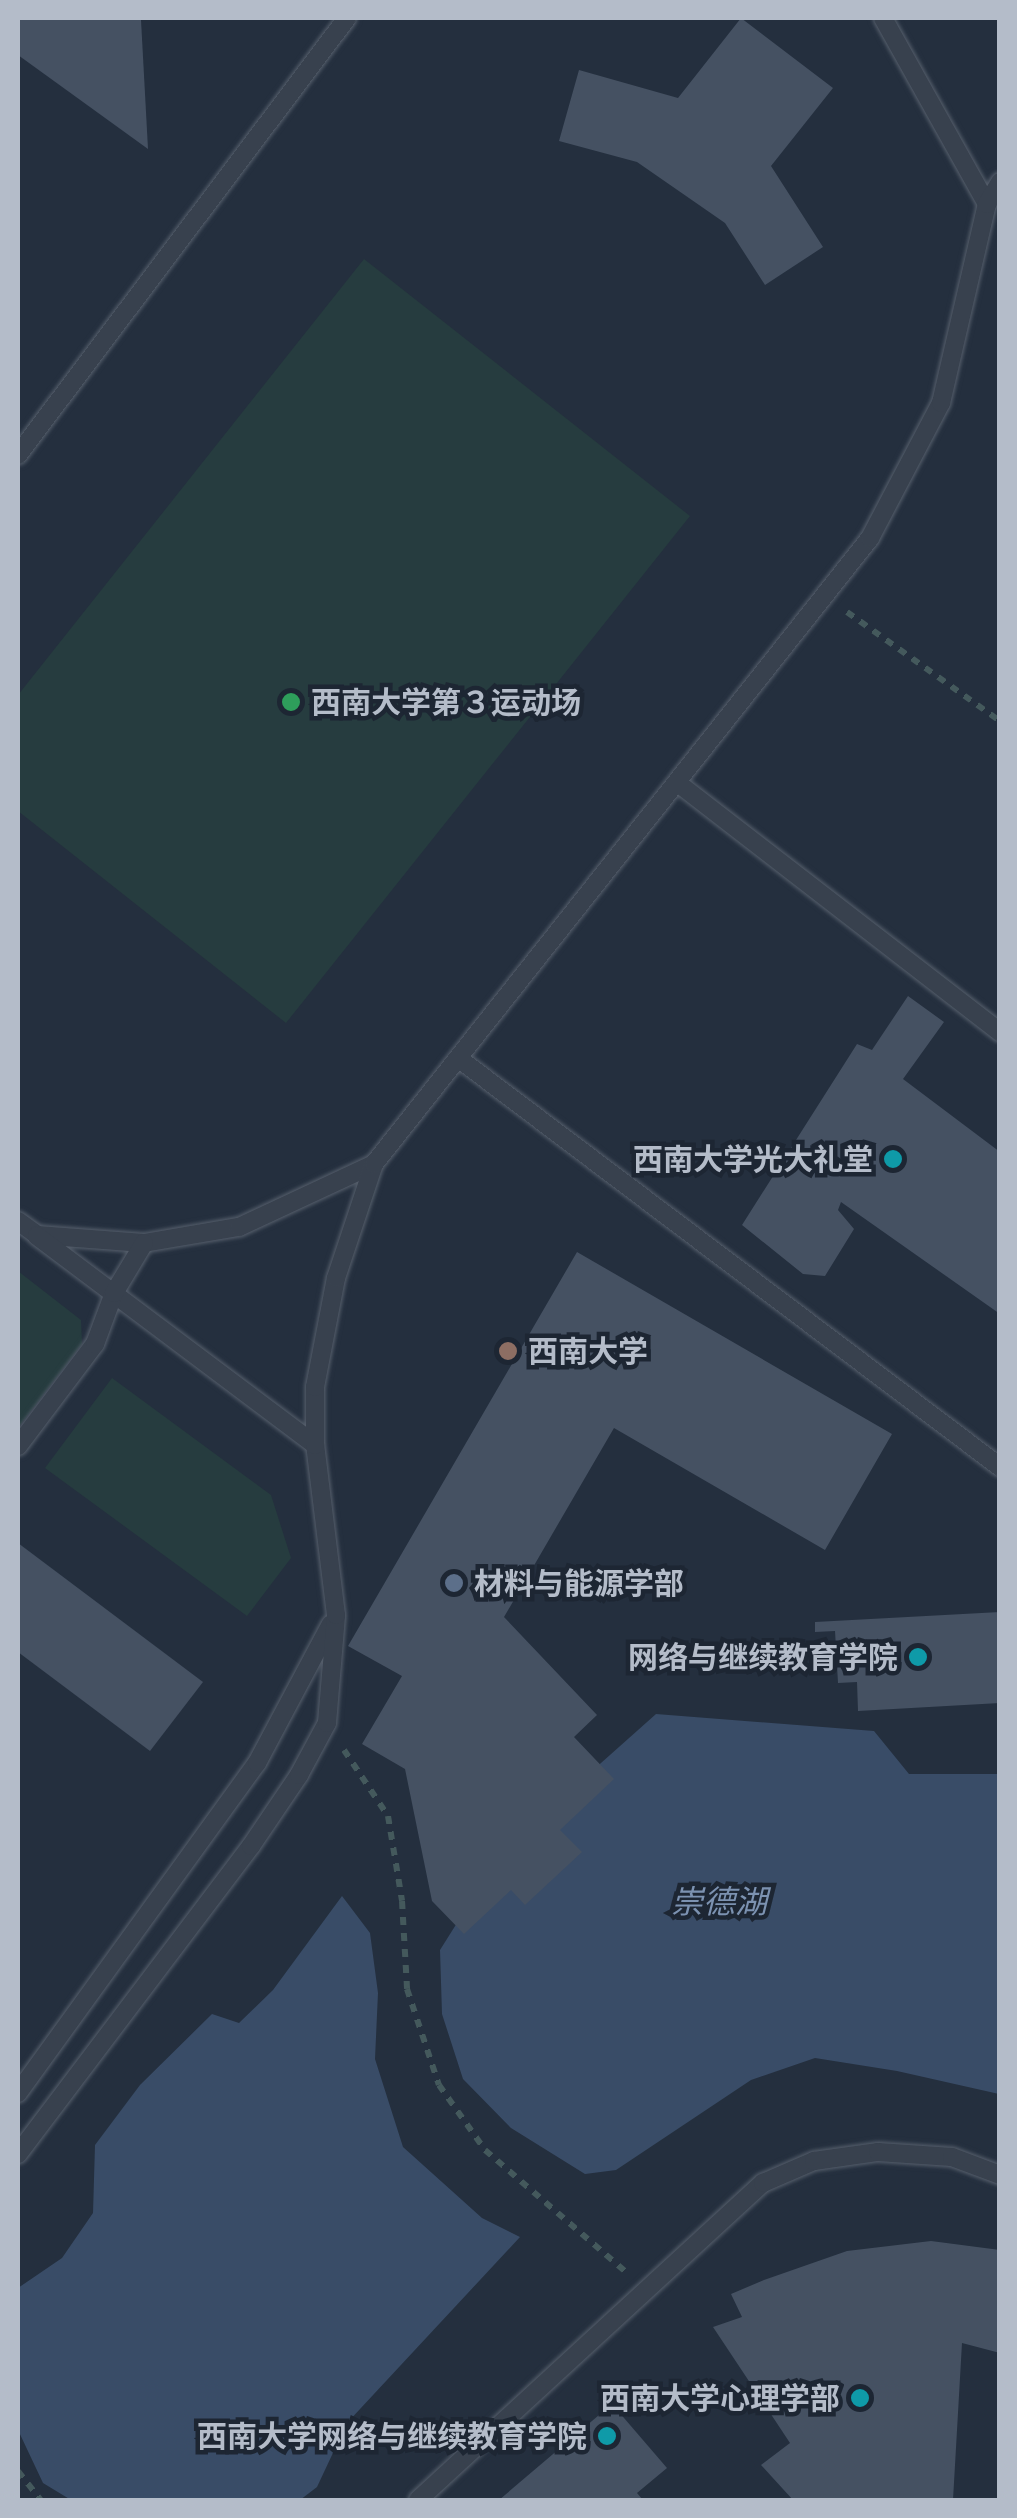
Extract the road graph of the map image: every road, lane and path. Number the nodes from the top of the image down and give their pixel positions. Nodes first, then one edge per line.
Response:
1 (347, 18) edge
2 (883, 18) edge
3 (1000, 182) edge
4 (987, 204) junction
5 (18, 455) edge
6 (826, 597) junction
7 (1000, 721) edge
8 (679, 784) junction
9 (1000, 1032) edge
10 (458, 1058) junction
11 (374, 1164) junction
12 (18, 1221) edge
13 (37, 1236) junction
14 (144, 1243) junction
15 (114, 1294) junction
16 (18, 1446) edge
17 (316, 1446) junction
18 (1000, 1467) edge
19 (336, 1615) junction
20 (327, 1724) junction
21 (18, 2093) edge
22 (18, 2154) edge
23 (1000, 2176) edge
24 (646, 2290) junction
25 (18, 2471) edge
26 (41, 2500) edge
27 (418, 2500) edge

1 - 5 lane
2 - 4 lane
3 - 4 lane
4 - 6 lane
6 - 7 path
6 - 8 lane
8 - 9 lane
8 - 10 lane
10 - 11 lane
10 - 18 lane
11 - 14 lane
11 - 17 lane
12 - 13 lane
13 - 14 lane
13 - 15 lane
14 - 15 lane
15 - 16 lane
15 - 17 lane
17 - 19 lane
19 - 20 lane
19 - 21 lane
20 - 22 lane
20 - 24 path
23 - 24 lane
24 - 27 lane
25 - 26 path

